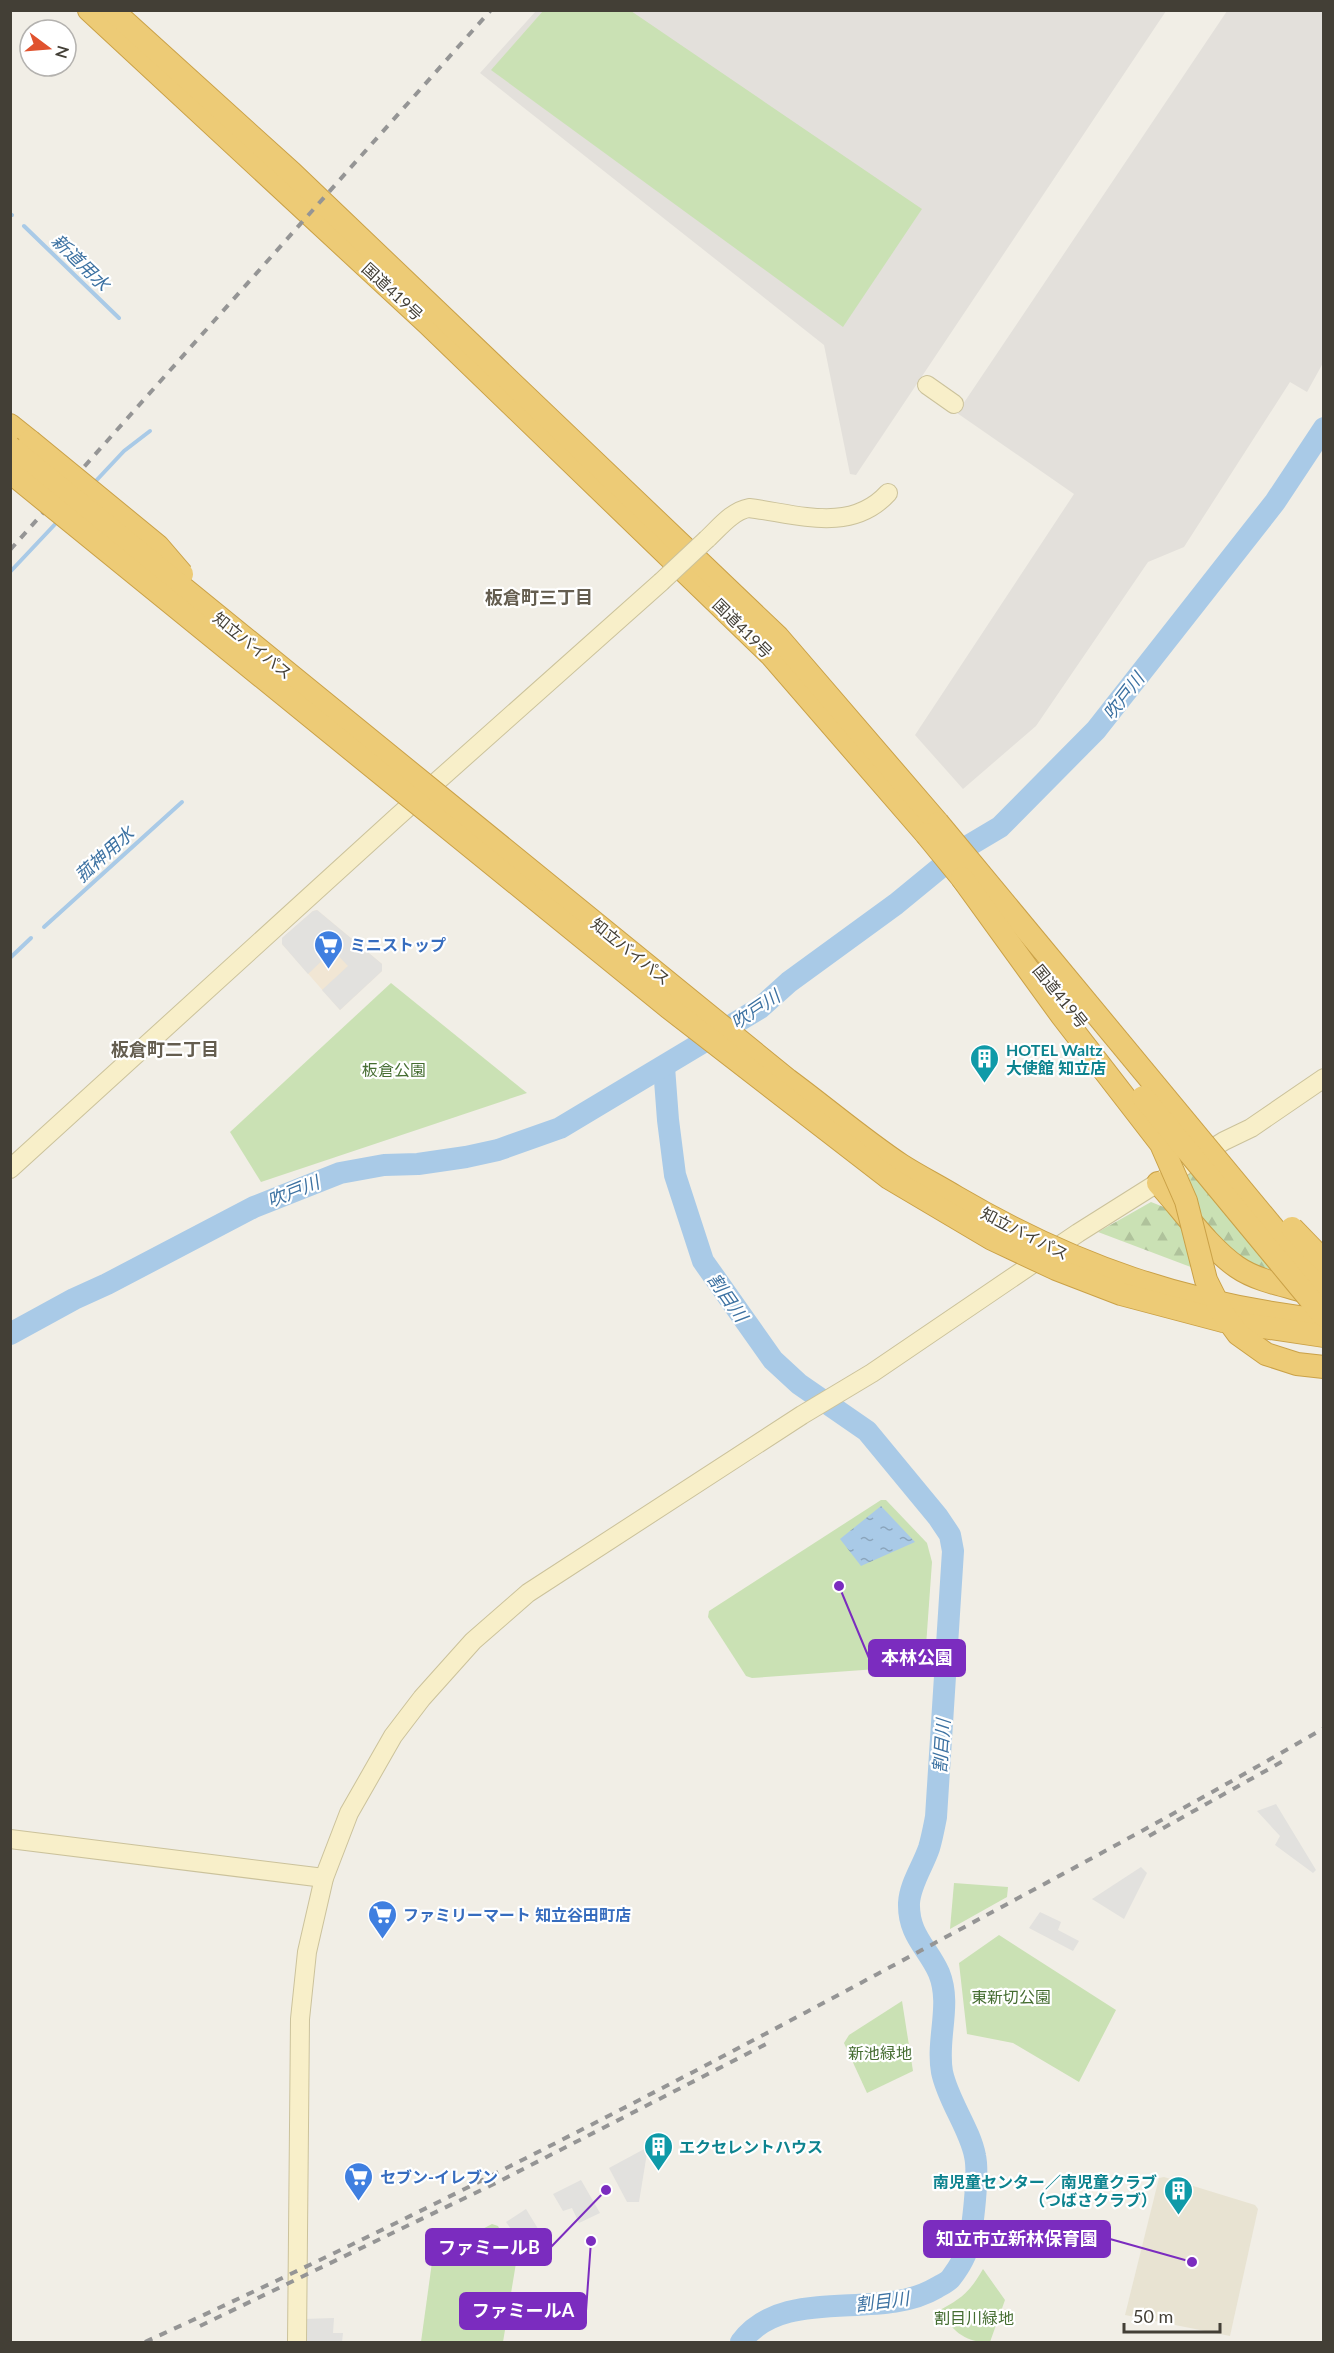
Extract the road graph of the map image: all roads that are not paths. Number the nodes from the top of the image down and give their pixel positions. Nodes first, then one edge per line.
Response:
1 (72, 10) edge
2 (89, 10) edge
3 (112, 10) edge
4 (132, 10) edge
5 (434, 318) junction
6 (927, 385) dead end
7 (954, 404) dead end
8 (10, 425) edge
9 (20, 444) edge
10 (10, 472) edge
11 (10, 492) edge
12 (888, 493) dead end
13 (215, 626) junction
14 (932, 829) junction
15 (962, 878) junction
16 (1031, 936) junction
17 (1323, 1078) edge
18 (10, 1168) edge
19 (1158, 1183) junction
20 (1323, 1261) edge
21 (1323, 1288) edge
22 (1323, 1298) edge
23 (1323, 1318) edge
24 (1323, 1336) edge
25 (1323, 1367) edge
26 (10, 1839) edge
27 (324, 1878) junction
28 (297, 2343) edge

1 - 5 highway
2 - 5 highway, 国道419号
3 - 5 highway, 国道419号
4 - 5 highway
5 - 14 highway, 国道419号
6 - 7 street
8 - 9 highway, 知立バイパス
9 - 13 highway, 知立バイパス, bridge
10 - 13 highway, 知立バイパス, bridge
11 - 13 highway, bridge
12 - 18 street, bridge
13 - 23 highway, 知立バイパス, bridge
13 - 24 highway, 知立バイパス, bridge
14 - 15 highway, 国道419号, bridge
14 - 16 highway, 国道419号, bridge
15 - 23 highway, 国道419号, bridge
15 - 25 highway, bridge
16 - 20 highway, bridge
16 - 21 highway, 国道419号, bridge
17 - 19 street
19 - 22 highway
19 - 27 street
26 - 27 street
27 - 28 street

